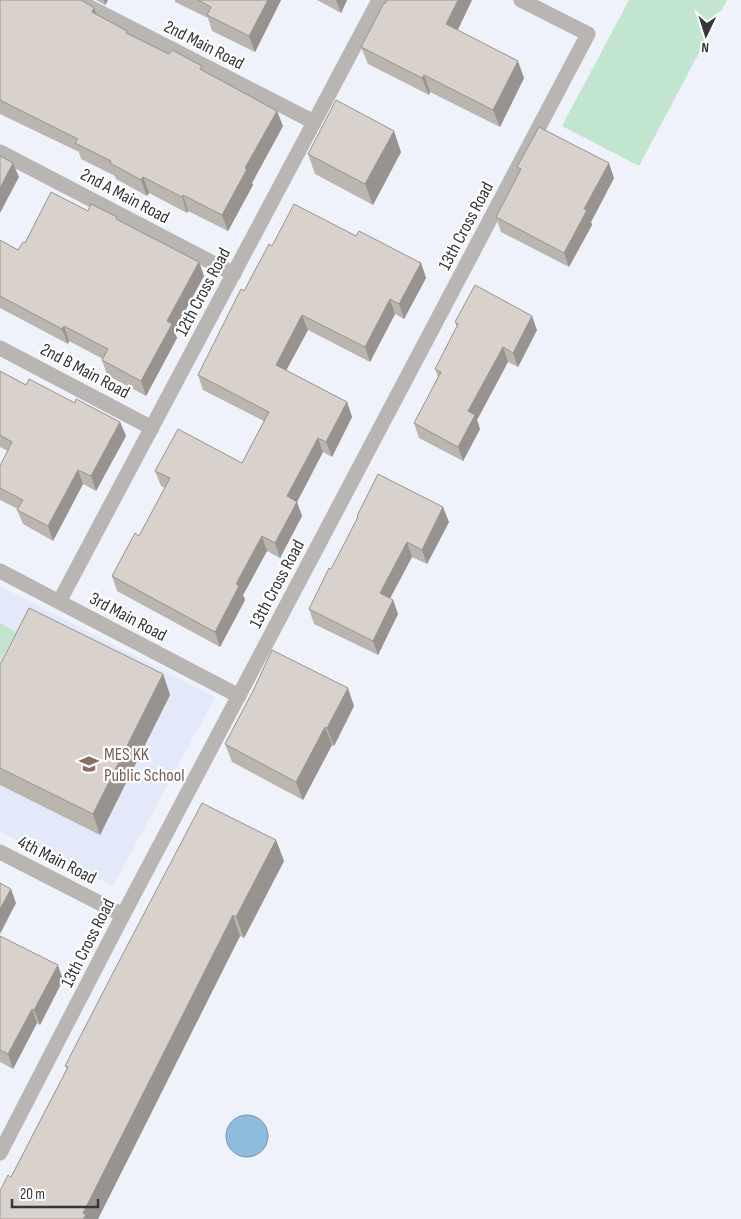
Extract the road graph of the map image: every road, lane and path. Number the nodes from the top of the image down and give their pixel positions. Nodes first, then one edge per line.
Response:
1 (76, 0) edge
2 (379, 0) edge
3 (521, 0) edge
4 (314, 122) junction
5 (0, 152) edge
6 (234, 274) junction
7 (0, 348) edge
8 (152, 428) junction
9 (0, 570) edge
10 (59, 602) junction
11 (239, 696) junction
12 (0, 852) edge
13 (123, 914) junction
14 (0, 1153) edge

1 - 4 street, 2nd Main Road
2 - 4 street, 12th Cross Road
3 - 11 street, 13th Cross Road
4 - 6 street, 12th Cross Road
5 - 6 street, 2nd A Main Road
6 - 8 street, 12th Cross Road
7 - 8 street, 2nd B Main Road
8 - 10 street, 12th Cross Road
9 - 10 street, 3rd Main Road
10 - 11 street, 3rd Main Road
11 - 13 street, 13th Cross Road
12 - 13 street, 4th Main Road
13 - 14 street, 13th Cross Road

